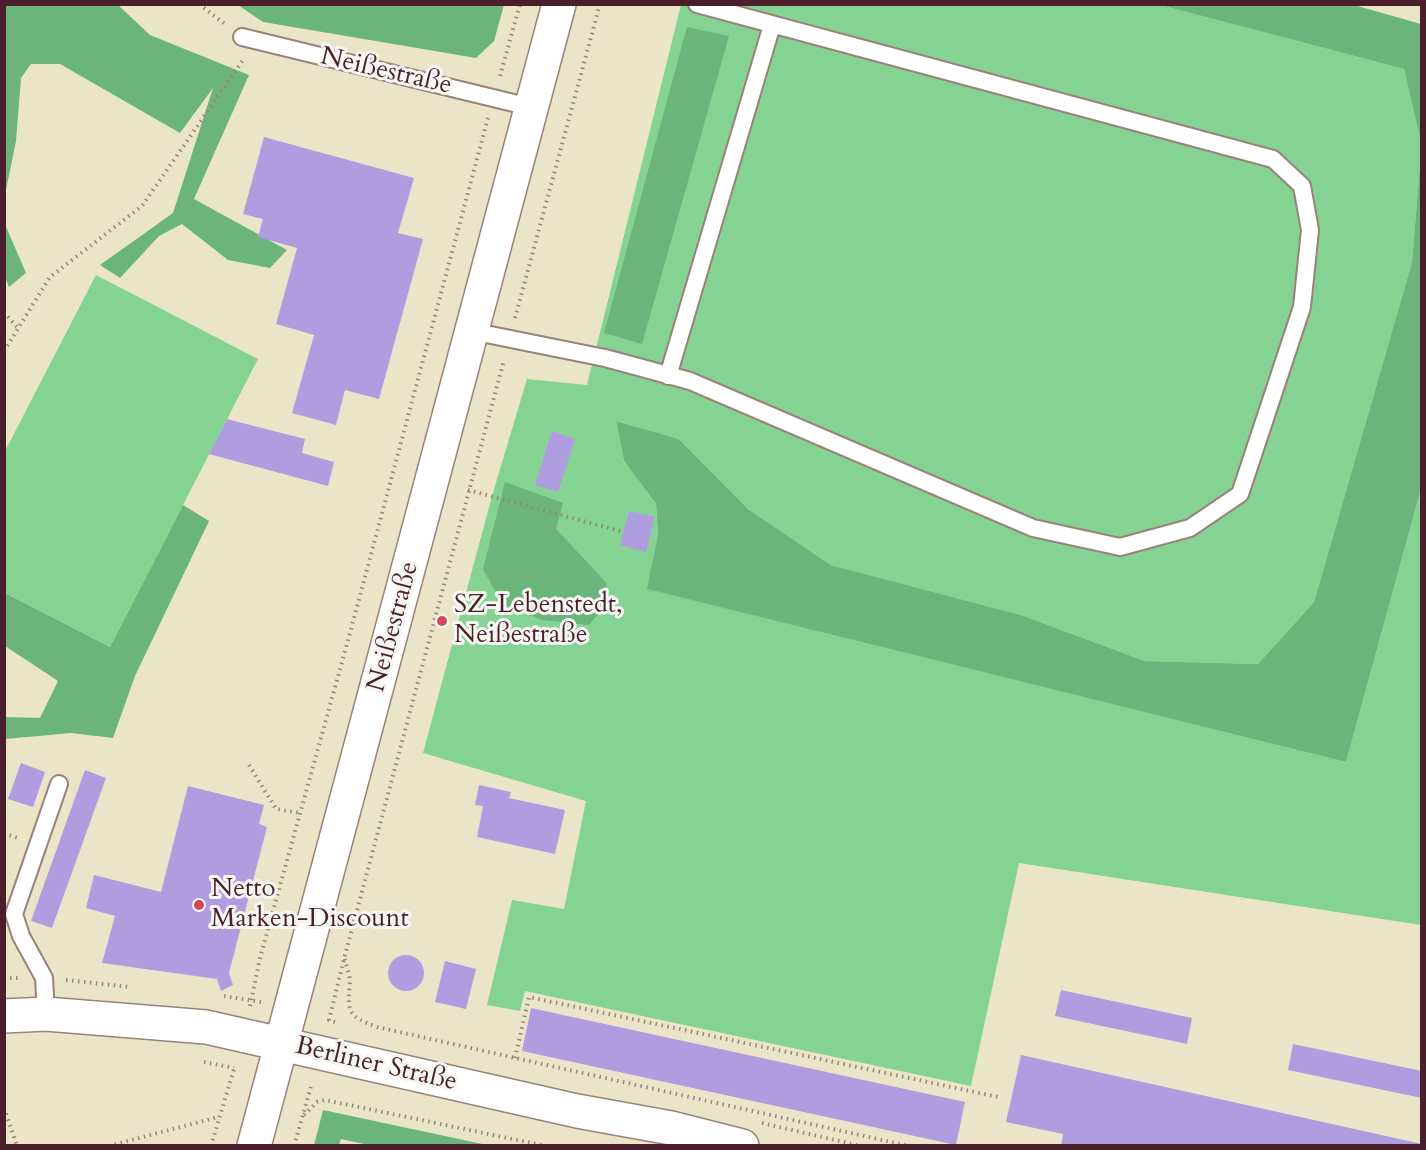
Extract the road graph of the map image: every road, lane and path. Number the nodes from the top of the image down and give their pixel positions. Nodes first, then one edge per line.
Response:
1 (199, 4) edge
2 (520, 4) edge
3 (559, 4) edge
4 (600, 4) edge
5 (697, 4) edge
6 (772, 25) junction
7 (248, 39) junction
8 (494, 97) junction
9 (530, 107) junction
10 (4, 312) edge
11 (18, 328) junction
12 (471, 332) junction
13 (509, 339) junction
14 (4, 351) edge
15 (668, 376) junction
16 (468, 490) junction
17 (624, 532) dead end
18 (249, 765) dead end
19 (60, 784) dead end
20 (300, 813) junction
21 (344, 959) junction
22 (252, 1000) dead end
23 (46, 1014) junction
24 (4, 1016) edge
25 (344, 1024) dead end
26 (281, 1043) junction
27 (515, 1058) junction
28 (204, 1062) dead end
29 (312, 1081) dead end
30 (998, 1097) dead end
31 (4, 1108) edge
32 (219, 1117) junction
33 (301, 1118) junction
34 (17, 1146) edge
35 (109, 1146) edge
36 (211, 1146) edge
37 (254, 1146) edge
38 (294, 1146) edge
39 (546, 1146) edge
40 (742, 1146) edge
41 (909, 1146) edge

1 - 7 path
2 - 8 path
3 - 9 street, Neißestraße
4 - 13 path
5 - 6 lane
6 - 15 lane
6 - 15 lane
7 - 8 lane, Neißestraße
7 - 11 path
8 - 9 lane, Neißestraße
8 - 20 path
9 - 12 street, Neißestraße
10 - 11 path
11 - 14 path
12 - 13 lane
12 - 26 street, Neißestraße
13 - 15 lane
13 - 16 path
16 - 17 path
16 - 21 path
18 - 20 path
19 - 23 lane
20 - 22 path
21 - 25 path
21 - 27 path
23 - 24 street, Berliner Straße
23 - 26 street, Berliner Straße
26 - 37 street, Neißestraße
26 - 40 street, Berliner Straße
27 - 30 path
27 - 41 path
28 - 32 path
29 - 33 path
31 - 34 path
32 - 35 path
32 - 36 path
33 - 38 path
33 - 39 path

